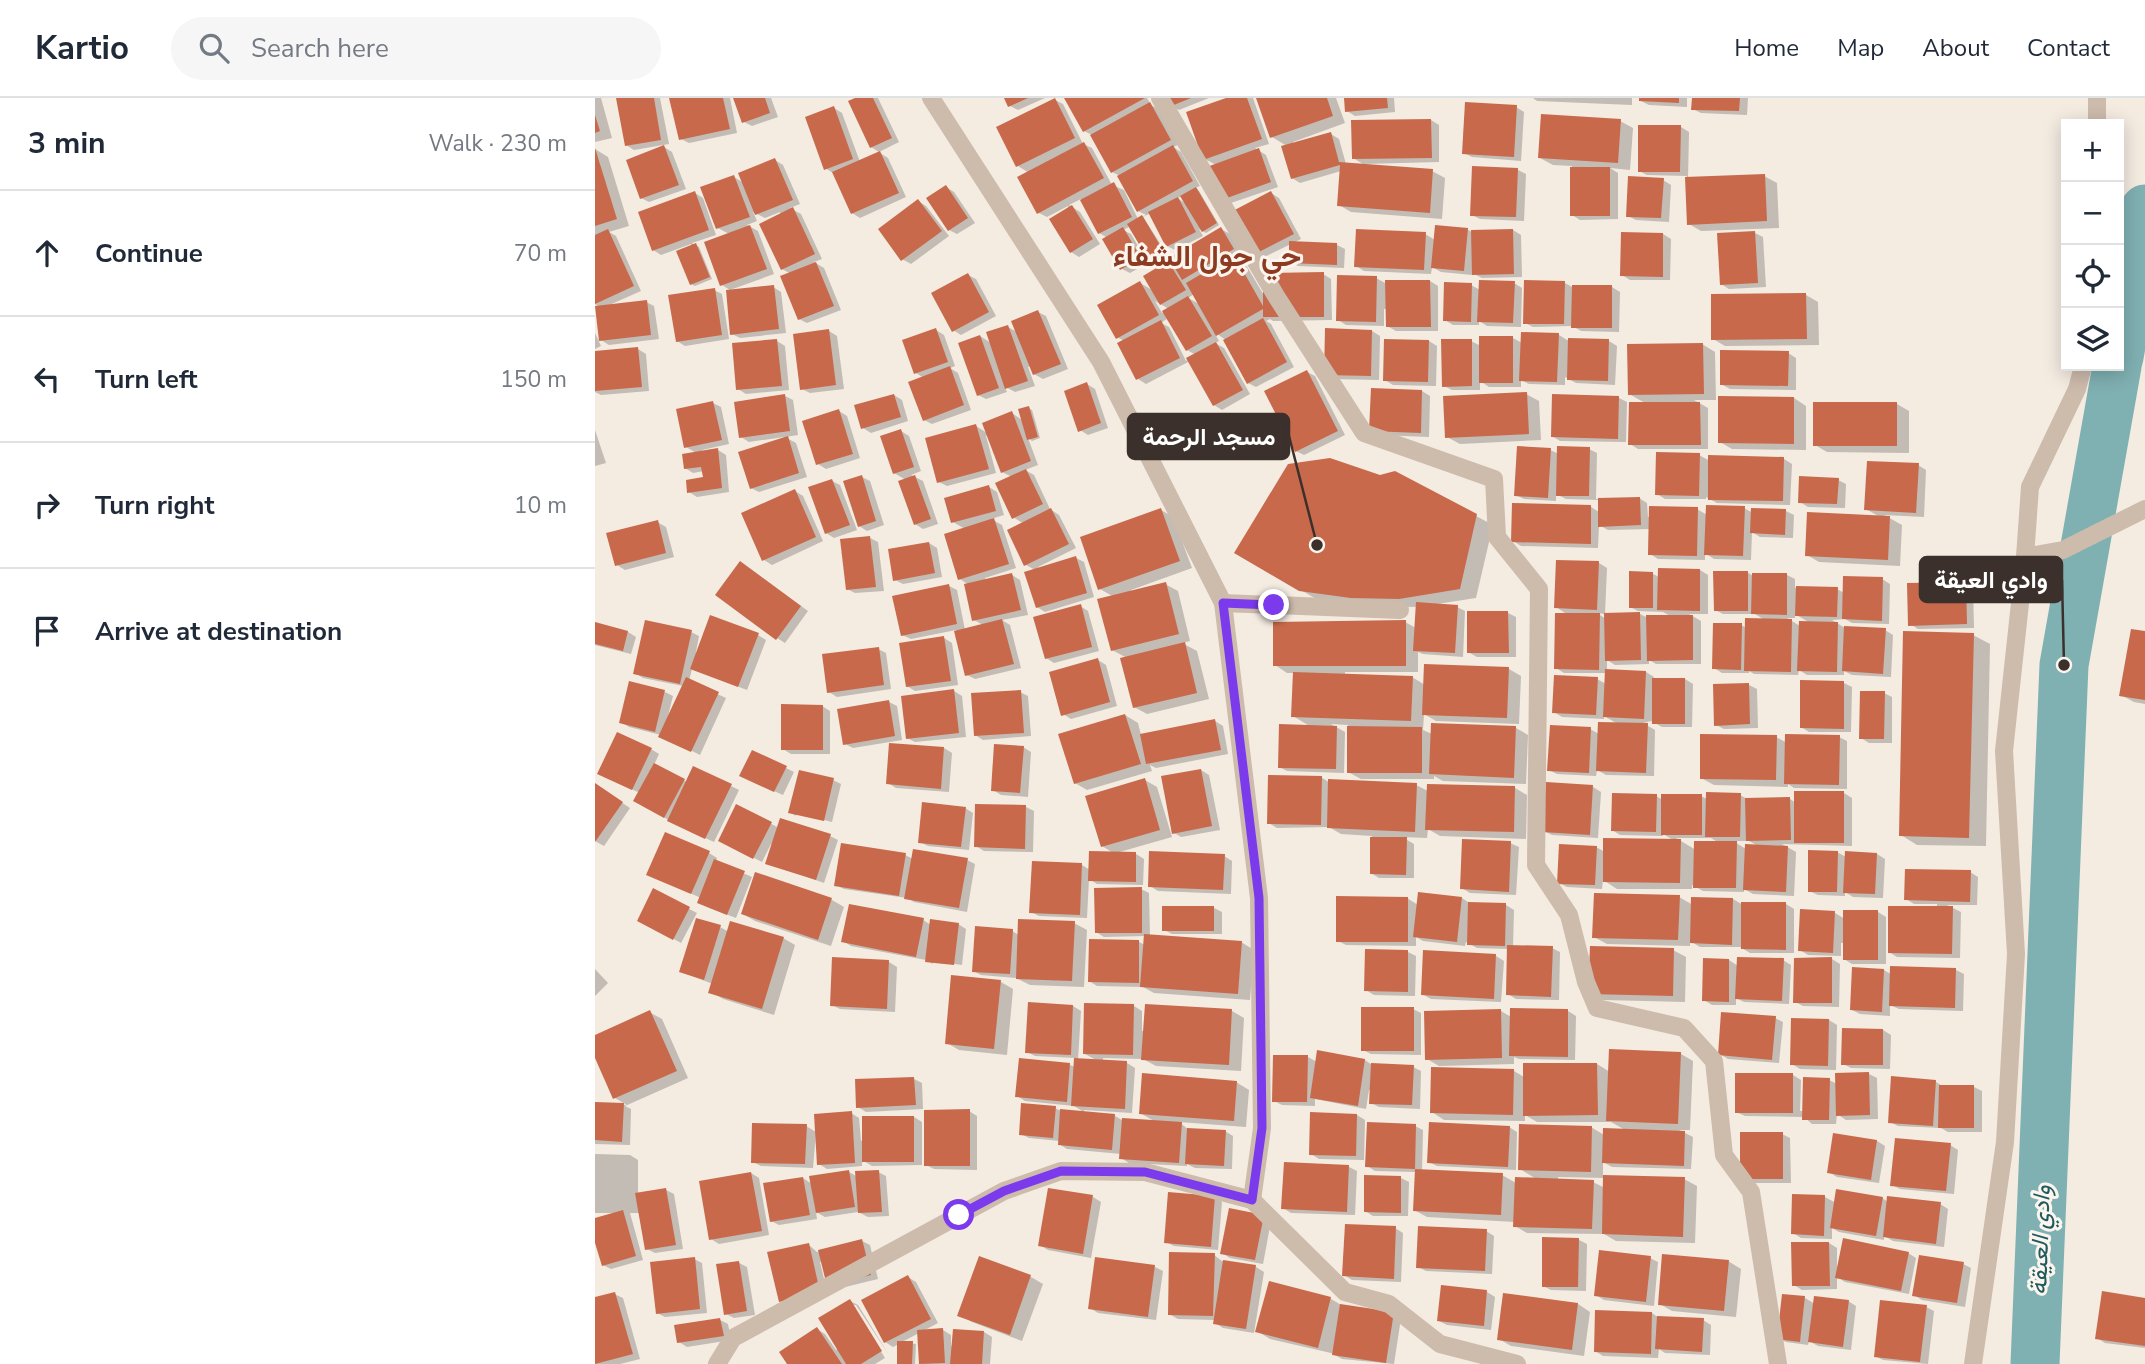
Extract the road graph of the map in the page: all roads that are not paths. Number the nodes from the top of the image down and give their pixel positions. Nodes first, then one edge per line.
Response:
1 (930, 98) edge
2 (1160, 98) edge
3 (2097, 98) edge
4 (2097, 119) edge
5 (2082, 371) edge
6 (2145, 509) edge
7 (2025, 556) junction
8 (1223, 603) junction
9 (1400, 610) dead end
10 (1252, 1200) junction
11 (717, 1364) edge
12 (1517, 1364) edge
13 (1778, 1364) edge
14 (1973, 1364) edge

1 - 8 street
2 - 13 street
3 - 4 street
5 - 7 street
6 - 7 street
7 - 14 street
8 - 9 street
8 - 10 street
10 - 11 street
10 - 12 street

